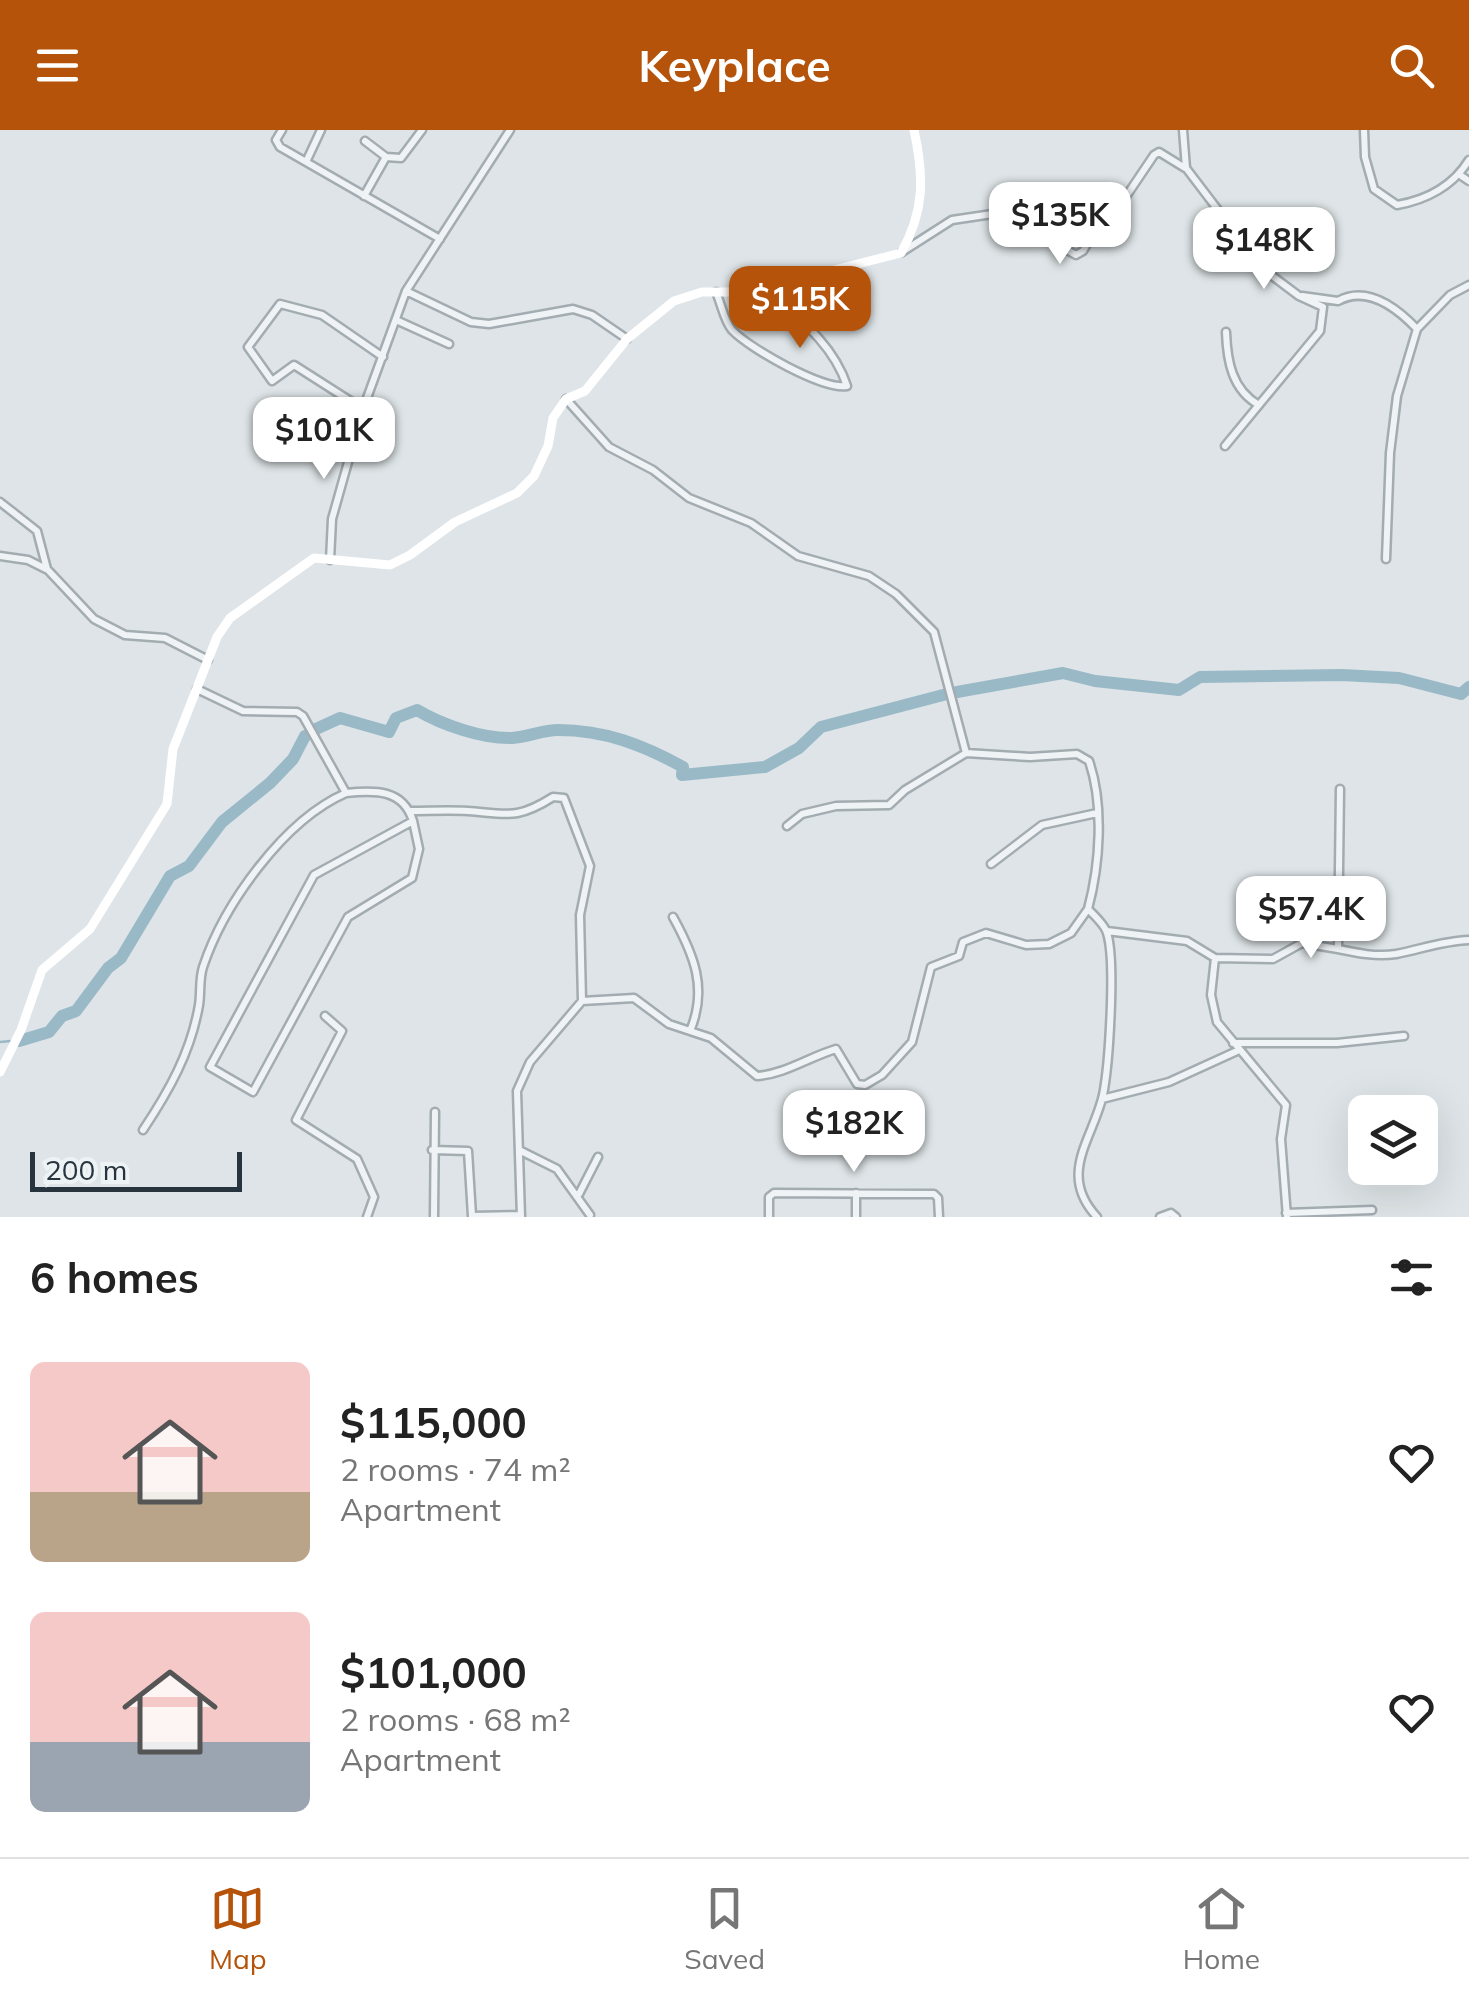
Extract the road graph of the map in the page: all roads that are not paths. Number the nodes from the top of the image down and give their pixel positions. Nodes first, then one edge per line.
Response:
1 (282, 130) edge
2 (321, 130) edge
3 (422, 130) edge
4 (510, 130) edge
5 (914, 130) edge
6 (1183, 130) edge
7 (1364, 130) edge
8 (366, 141) dead end
9 (386, 157) junction
10 (1469, 160) edge
11 (306, 162) junction
12 (1186, 168) junction
13 (1460, 175) junction
14 (1469, 181) edge
15 (364, 196) junction
16 (440, 239) junction
17 (901, 253) junction
18 (1469, 286) edge
19 (764, 287) junction
20 (406, 291) junction
21 (716, 292) junction
22 (1299, 296) junction
23 (396, 320) junction
24 (1416, 329) junction
25 (1226, 332) dead end
26 (627, 339) junction
27 (449, 344) dead end
28 (383, 358) junction
29 (566, 399) junction
30 (1259, 405) junction
31 (363, 409) junction
32 (1226, 446) dead end
33 (0, 502) edge
34 (0, 556) edge
35 (1386, 559) dead end
36 (330, 560) junction
37 (47, 569) junction
38 (208, 660) junction
39 (197, 689) junction
40 (966, 753) junction
41 (1340, 789) dead end
42 (346, 794) junction
43 (410, 811) junction
44 (1097, 813) junction
45 (412, 821) junction
46 (787, 826) dead end
47 (991, 864) dead end
48 (1088, 909) junction
49 (673, 917) dead end
50 (1108, 931) junction
51 (1469, 940) edge
52 (1338, 950) junction
53 (1216, 958) junction
54 (582, 1001) junction
55 (326, 1016) dead end
56 (690, 1031) junction
57 (1404, 1036) dead end
58 (1232, 1042) junction
59 (1238, 1050) junction
60 (0, 1072) edge
61 (1102, 1098) junction
62 (435, 1112) dead end
63 (144, 1130) dead end
64 (432, 1150) junction
65 (521, 1151) junction
66 (598, 1158) dead end
67 (856, 1193) junction
68 (578, 1196) junction
69 (1372, 1210) dead end
70 (590, 1215) edge
71 (1286, 1215) edge
72 (522, 1216) edge
73 (367, 1217) edge
74 (434, 1217) edge
75 (769, 1217) edge
76 (856, 1217) edge
77 (938, 1217) edge
78 (1097, 1217) edge
79 (1160, 1217) edge
80 (1176, 1217) edge

1 - 11 street
2 - 11 street
3 - 9 street
4 - 16 street
5 - 17 street
6 - 12 street
7 - 13 street
8 - 9 street
9 - 15 street
10 - 13 street
11 - 15 street
12 - 17 street
12 - 22 street
13 - 14 street
15 - 16 street
16 - 20 street
17 - 19 street
18 - 24 street
19 - 21 street
19 - 21 street
20 - 23 street
20 - 26 street
21 - 26 street
22 - 24 street
22 - 30 street
23 - 27 street
23 - 28 street
24 - 35 street
25 - 30 street
26 - 29 street
28 - 31 street
28 - 31 street
29 - 36 street
29 - 40 street
30 - 32 street
31 - 36 street
33 - 37 street
34 - 37 street
36 - 38 street
37 - 38 street
38 - 39 street
39 - 42 street
39 - 60 street
40 - 44 street
40 - 46 street
41 - 52 street
42 - 43 street
42 - 63 street
43 - 45 street
43 - 54 street
44 - 47 street
44 - 48 street
45 - 45 street
48 - 50 street
48 - 56 street
49 - 56 street
50 - 53 street
50 - 61 street
51 - 52 street
52 - 53 street
53 - 58 street
54 - 56 street
54 - 65 street
55 - 73 street
57 - 58 street
58 - 59 street
59 - 61 street
59 - 71 street
61 - 78 street
62 - 64 street
64 - 72 street
64 - 74 street
65 - 68 street
65 - 72 street
66 - 68 street
67 - 75 street
67 - 76 street
67 - 77 street
68 - 70 street
69 - 71 street
79 - 80 street

